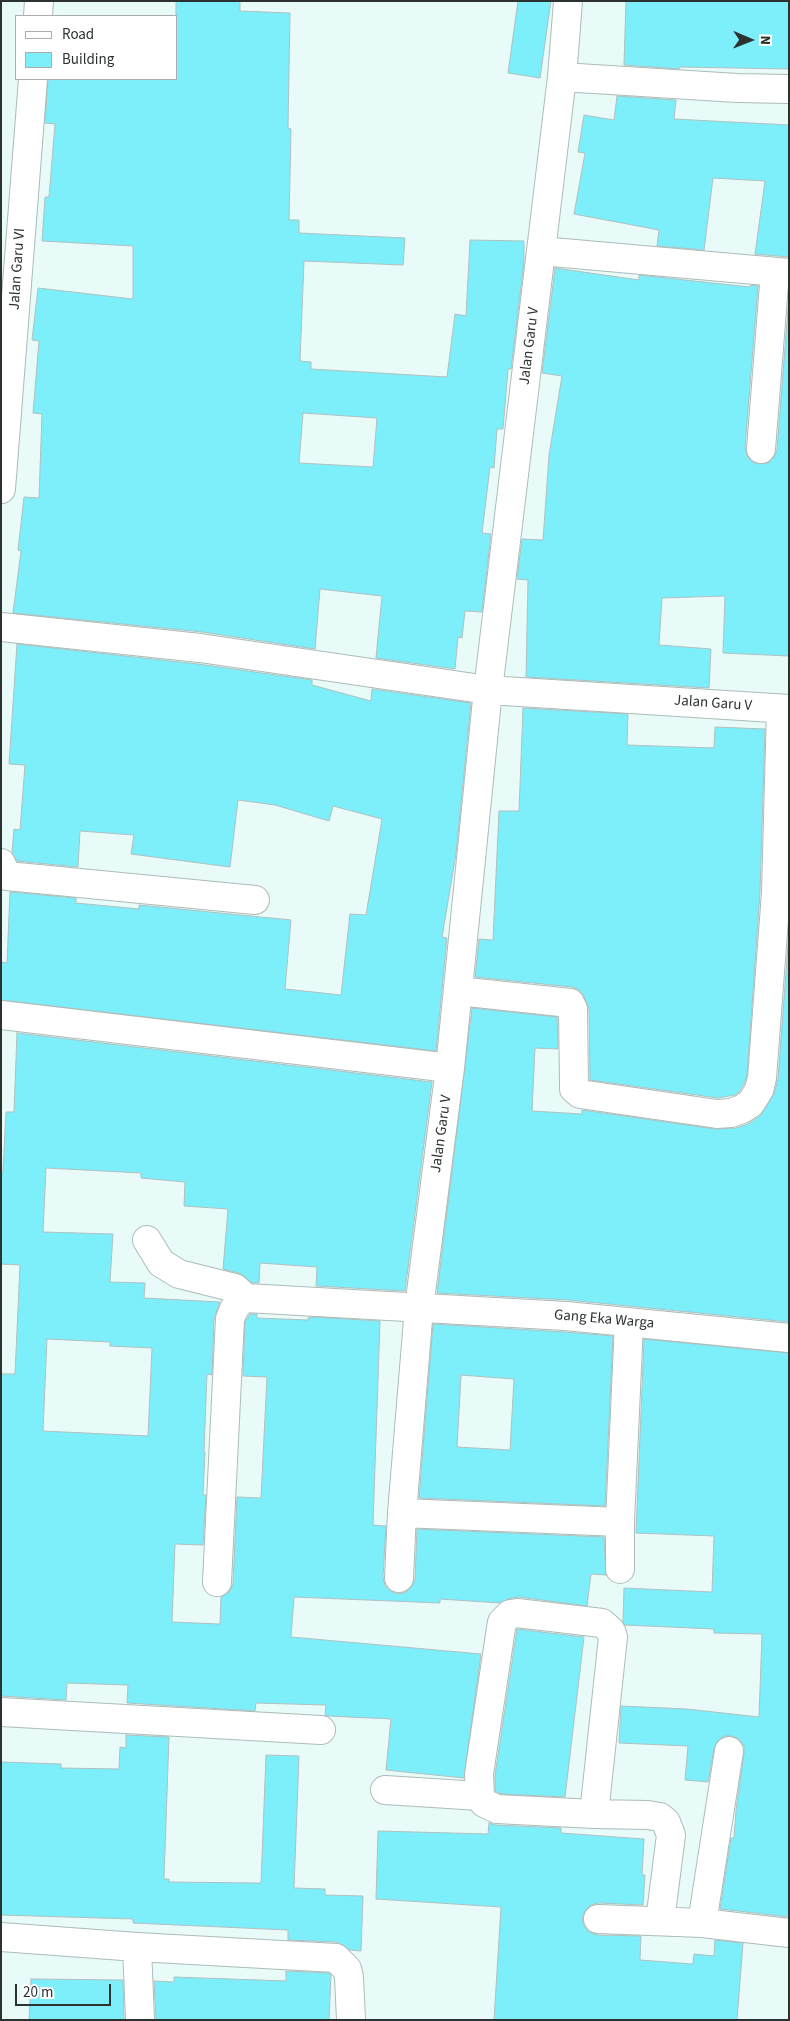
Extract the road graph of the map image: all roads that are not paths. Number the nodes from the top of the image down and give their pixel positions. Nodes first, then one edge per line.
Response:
1 (39, 1) edge
2 (568, 1) edge
3 (38, 15) edge
4 (562, 77) junction
5 (33, 80) edge
6 (789, 89) edge
7 (541, 251) junction
8 (782, 272) edge
9 (761, 449) dead end
10 (1, 489) edge
11 (1, 627) edge
12 (488, 690) junction
13 (785, 709) edge
14 (1, 863) edge
15 (255, 900) dead end
16 (458, 990) junction
17 (1, 1014) edge
18 (450, 1068) junction
19 (147, 1240) dead end
20 (246, 1298) junction
21 (419, 1308) junction
22 (629, 1323) junction
23 (789, 1338) edge
24 (402, 1513) junction
25 (620, 1522) junction
26 (620, 1569) dead end
27 (399, 1578) dead end
28 (217, 1582) dead end
29 (1, 1712) edge
30 (321, 1730) dead end
31 (729, 1750) dead end
32 (385, 1790) dead end
33 (480, 1796) junction
34 (594, 1814) junction
35 (598, 1919) dead end
36 (660, 1921) junction
37 (702, 1923) junction
38 (789, 1933) edge
39 (1, 1937) edge
40 (137, 1947) junction
41 (140, 2020) edge
42 (351, 2020) edge

1 - 3 street
2 - 4 street, Jalan Garu V
4 - 6 street
4 - 7 street, Jalan Garu V
5 - 10 street, Jalan Garu VI
7 - 8 street
7 - 12 street, Jalan Garu V
8 - 9 street
11 - 12 street
12 - 13 street, Jalan Garu V
12 - 16 street, Jalan Garu V
13 - 16 street
14 - 15 street
16 - 18 street, Jalan Garu V
17 - 18 street
18 - 21 street, Jalan Garu V
19 - 20 street
20 - 21 street, Gang Eka Warga
20 - 28 street
21 - 22 street, Gang Eka Warga
21 - 24 street, Jalan Garu V
22 - 23 street, Gang Eka Warga
22 - 25 street
24 - 25 street
24 - 27 street, Jalan Garu V
25 - 26 street
29 - 30 street
31 - 37 street
32 - 33 street
33 - 34 street
33 - 34 street
34 - 36 street
35 - 36 street
36 - 37 street
37 - 38 street
39 - 40 street
40 - 41 street
40 - 42 street

